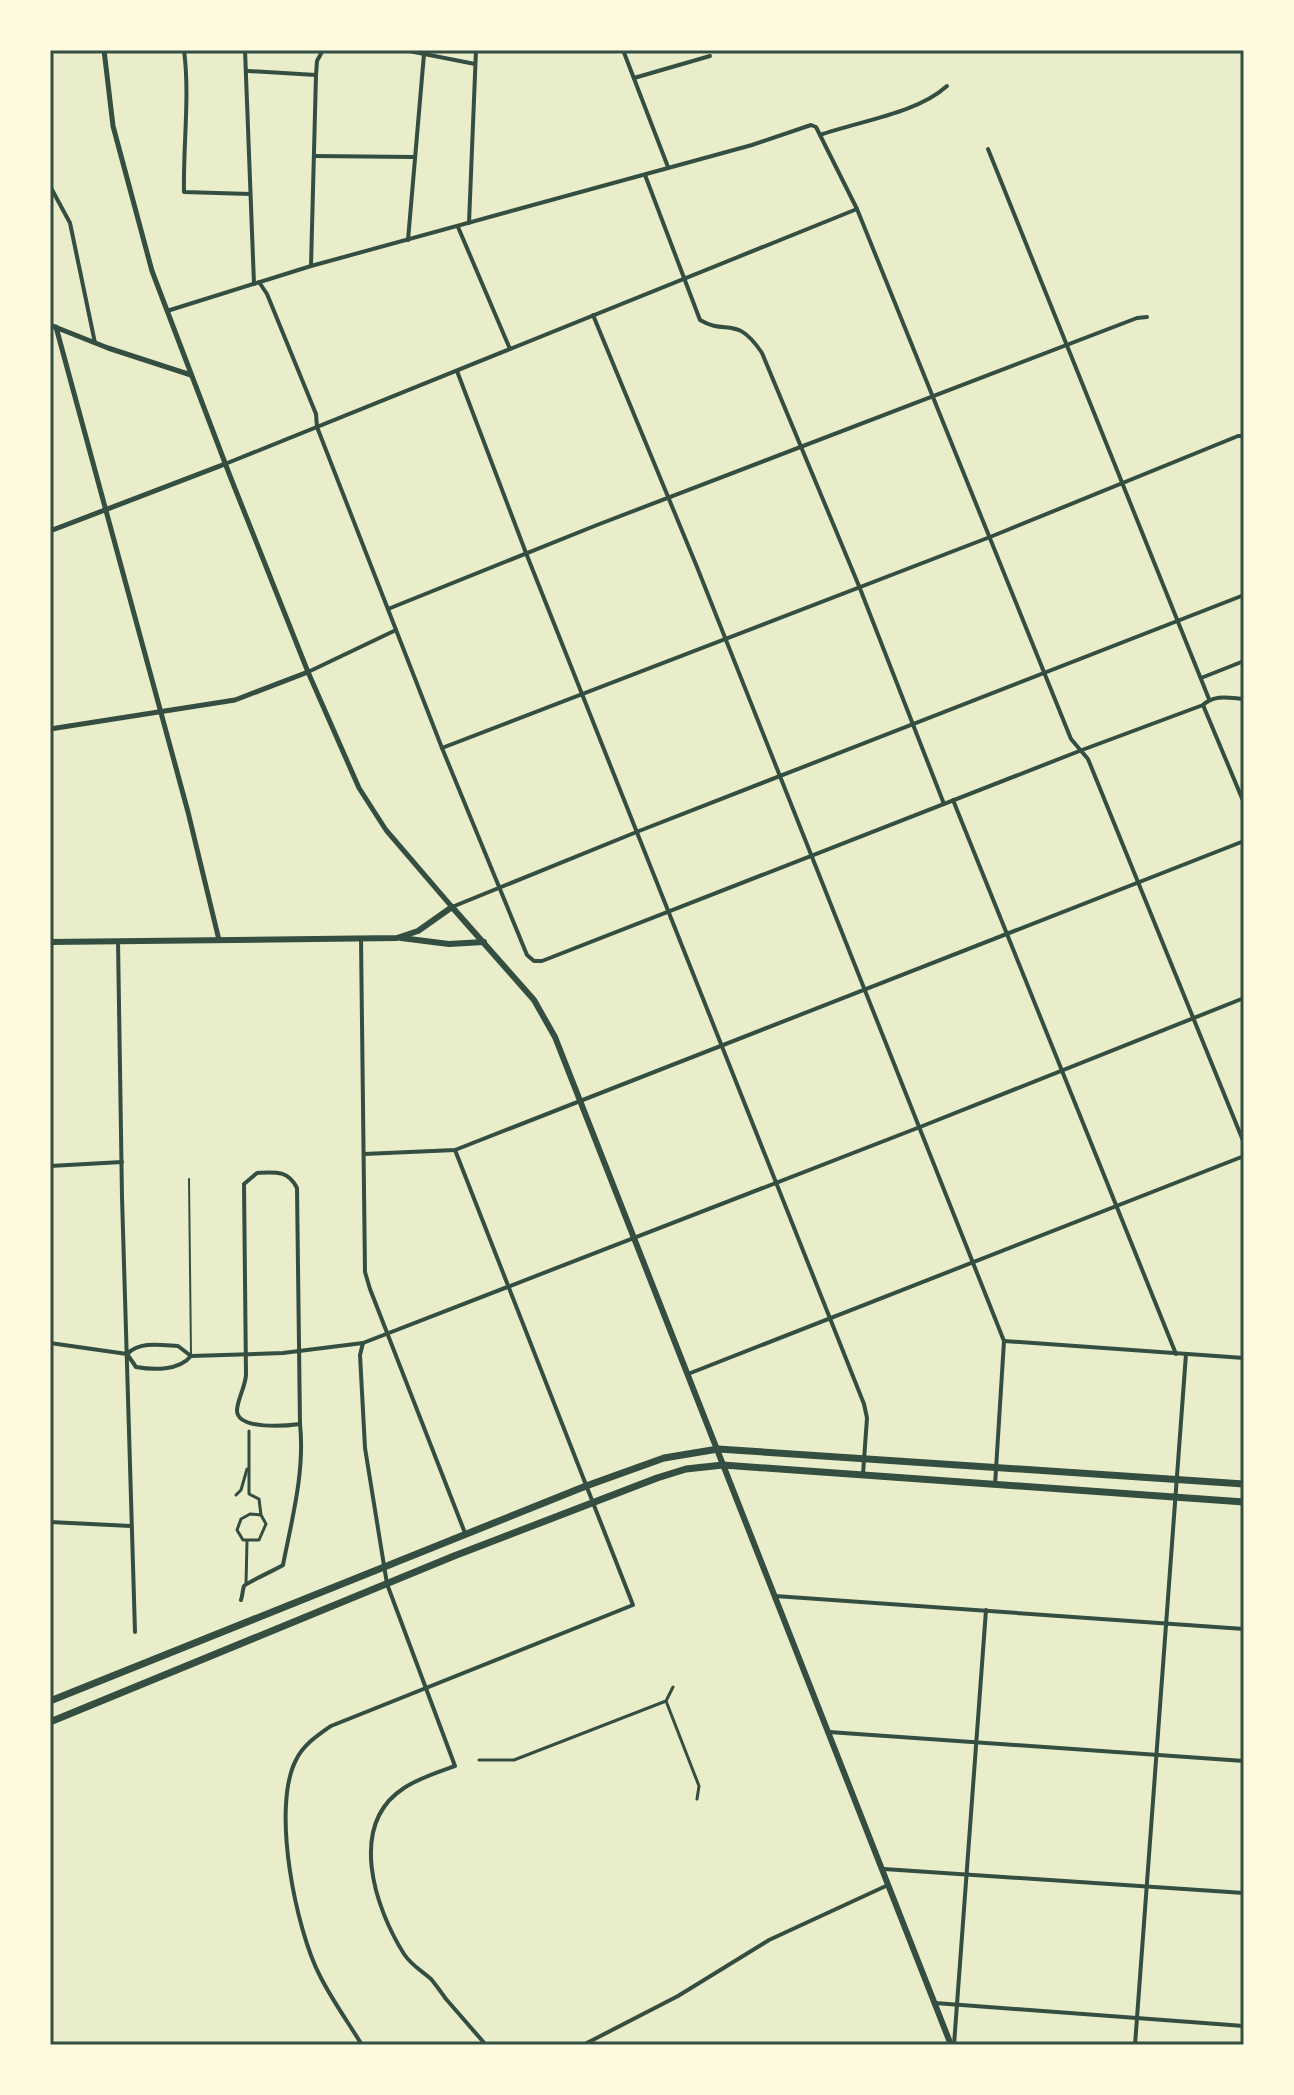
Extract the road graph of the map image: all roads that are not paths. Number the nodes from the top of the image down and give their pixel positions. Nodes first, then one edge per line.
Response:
1 (104, 50) edge
2 (184, 50) edge
3 (245, 50) edge
4 (323, 50) edge
5 (404, 50) edge
6 (476, 50) edge
7 (623, 50) edge
8 (424, 54) junction
9 (710, 56) dead end
10 (475, 64) junction
11 (248, 71) junction
12 (316, 75) junction
13 (634, 78) junction
14 (947, 86) dead end
15 (820, 135) junction
16 (988, 149) dead end
17 (314, 156) junction
18 (414, 157) junction
19 (669, 168) junction
20 (645, 175) junction
21 (50, 186) edge
22 (250, 194) junction
23 (857, 209) junction
24 (469, 224) junction
25 (458, 227) junction
26 (408, 240) junction
27 (311, 266) junction
28 (684, 279) junction
29 (256, 283) junction
30 (167, 311) junction
31 (593, 315) junction
32 (1147, 317) dead end
33 (53, 326) edge
34 (95, 343) junction
35 (1067, 346) junction
36 (510, 349) junction
37 (457, 371) junction
38 (191, 375) junction
39 (934, 397) junction
40 (317, 427) junction
41 (1241, 436) edge
42 (801, 447) junction
43 (225, 464) junction
44 (1122, 483) junction
45 (668, 498) junction
46 (105, 510) junction
47 (50, 531) edge
48 (990, 537) junction
49 (526, 553) junction
50 (859, 586) junction
51 (1244, 595) edge
52 (388, 609) junction
53 (1177, 622) junction
54 (396, 630) junction
55 (725, 639) junction
56 (1244, 661) edge
57 (308, 672) junction
58 (1045, 673) junction
59 (1201, 678) junction
60 (582, 693) junction
61 (1209, 699) junction
62 (1244, 699) edge
63 (1203, 705) junction
64 (160, 711) junction
65 (912, 724) junction
66 (50, 729) edge
67 (442, 748) junction
68 (1082, 750) junction
69 (780, 776) junction
70 (953, 800) junction
71 (1244, 803) edge
72 (944, 804) junction
73 (639, 831) junction
74 (1244, 841) edge
75 (812, 855) junction
76 (1138, 882) junction
77 (498, 887) junction
78 (452, 907) junction
79 (670, 910) junction
80 (1007, 934) junction
81 (397, 938) junction
82 (361, 939) junction
83 (219, 940) junction
84 (118, 941) junction
85 (50, 942) edge
86 (484, 942) junction
87 (865, 990) junction
88 (1244, 998) edge
89 (1194, 1018) junction
90 (723, 1046) junction
91 (1063, 1071) junction
92 (580, 1101) junction
93 (920, 1127) junction
94 (1244, 1143) edge
95 (455, 1150) junction
96 (364, 1154) junction
97 (1244, 1156) edge
98 (122, 1162) junction
99 (50, 1166) edge
100 (189, 1179) dead end
101 (776, 1183) junction
102 (1117, 1205) junction
103 (634, 1238) junction
104 (975, 1262) junction
105 (509, 1287) junction
106 (830, 1318) junction
107 (387, 1334) junction
108 (1004, 1341) junction
109 (50, 1343) edge
110 (363, 1343) junction
111 (298, 1352) junction
112 (127, 1354) junction
113 (1176, 1354) junction
114 (1186, 1354) junction
115 (245, 1355) junction
116 (191, 1356) junction
117 (1244, 1358) edge
118 (688, 1374) junction
119 (300, 1424) junction
120 (249, 1431) dead end
121 (718, 1449) junction
122 (864, 1458) junction
123 (249, 1465) junction
124 (723, 1465) junction
125 (996, 1467) junction
126 (863, 1475) junction
127 (1178, 1480) junction
128 (1244, 1484) edge
129 (995, 1485) junction
130 (586, 1486) junction
131 (249, 1494) junction
132 (1176, 1498) junction
133 (593, 1502) junction
134 (1244, 1502) edge
135 (261, 1515) junction
136 (50, 1522) edge
137 (132, 1526) junction
138 (465, 1533) junction
139 (247, 1541) junction
140 (385, 1565) junction
141 (246, 1584) junction
142 (387, 1584) junction
143 (775, 1596) junction
144 (241, 1600) dead end
145 (986, 1610) junction
146 (1167, 1623) junction
147 (1244, 1629) edge
148 (135, 1632) dead end
149 (673, 1687) dead end
150 (426, 1688) junction
151 (50, 1701) edge
152 (666, 1701) junction
153 (50, 1722) edge
154 (829, 1732) junction
155 (977, 1742) junction
156 (1157, 1754) junction
157 (479, 1760) dead end
158 (1244, 1761) edge
159 (697, 1799) dead end
160 (884, 1869) junction
161 (967, 1873) junction
162 (890, 1884) junction
163 (1145, 1885) junction
164 (1244, 1893) edge
165 (935, 2003) junction
166 (958, 2004) junction
167 (1137, 2020) junction
168 (1244, 2026) edge
169 (362, 2045) edge
170 (486, 2045) edge
171 (583, 2045) edge
172 (953, 2045) edge
173 (1135, 2045) edge

1 - 30 street
2 - 22 street
3 - 11 street
4 - 12 street
5 - 8 street
6 - 10 street
7 - 13 street
8 - 10 street
8 - 18 street
9 - 13 street
10 - 24 street
11 - 12 street
11 - 22 street
12 - 17 street
13 - 19 street
14 - 15 street
15 - 19 street
15 - 23 street
16 - 35 street
17 - 18 street
17 - 27 street
18 - 26 street
19 - 20 street
20 - 24 street
20 - 28 street
21 - 34 street
22 - 29 street
23 - 28 street
23 - 39 street
24 - 25 street
25 - 26 street
25 - 36 street
26 - 27 street
27 - 29 street
28 - 31 street
28 - 42 street
29 - 30 street
29 - 40 street
30 - 38 street
31 - 36 street
31 - 45 street
32 - 35 street
33 - 34 street
33 - 46 street
34 - 38 street
35 - 39 street
35 - 44 street
36 - 37 street
37 - 40 street
37 - 49 street
38 - 43 street
39 - 42 street
39 - 48 street
40 - 43 street
40 - 52 street
41 - 44 street
42 - 45 street
42 - 50 street
43 - 46 street
43 - 57 street
44 - 48 street
44 - 53 street
45 - 49 street
45 - 55 street
46 - 47 street
46 - 64 street
48 - 50 street
48 - 58 street
49 - 52 street
49 - 60 street
50 - 55 street
50 - 65 street
51 - 53 street
52 - 54 street
53 - 58 street
53 - 59 street
54 - 57 street
54 - 67 street
55 - 60 street
55 - 69 street
56 - 59 street
57 - 64 street
57 - 78 street
58 - 65 street
58 - 68 street
59 - 61 street
60 - 67 street
60 - 73 street
61 - 62 street
61 - 63 street
63 - 68 street
63 - 71 street
64 - 66 street
64 - 83 street
65 - 69 street
65 - 72 street
67 - 77 street
68 - 70 street
68 - 76 street
69 - 73 street
69 - 75 street
70 - 72 street
70 - 80 street
72 - 75 street
73 - 77 street
73 - 79 street
74 - 76 street
75 - 79 street
75 - 87 street
76 - 80 street
76 - 89 street
77 - 78 street
77 - 79 street
78 - 81 main road
78 - 86 main road
79 - 90 street
80 - 87 street
80 - 91 street
81 - 82 main road
81 - 86 main road
82 - 83 main road
82 - 96 street
83 - 84 main road
84 - 85 main road
84 - 98 street
86 - 92 main road
87 - 90 street
87 - 93 street
88 - 89 street
89 - 91 street
89 - 94 street
90 - 92 street
90 - 101 street
91 - 93 street
91 - 102 street
92 - 95 street
92 - 103 main road
93 - 101 street
93 - 104 street
95 - 96 street
95 - 105 street
96 - 107 street
97 - 102 street
98 - 99 street
98 - 112 street
100 - 116 lane
101 - 103 street
101 - 106 street
102 - 104 street
102 - 113 street
103 - 105 street
103 - 118 main road
104 - 106 street
104 - 108 street
105 - 107 street
105 - 130 street
106 - 118 street
106 - 122 street
107 - 110 street
107 - 138 street
108 - 113 street
108 - 125 street
109 - 112 street
110 - 111 street
110 - 140 street
111 - 115 street
111 - 115 street
111 - 119 street
112 - 116 street
112 - 116 street
112 - 137 street
113 - 114 street
114 - 117 street
114 - 127 street
115 - 116 street
115 - 119 street
118 - 121 main road
119 - 141 street
120 - 123 street
121 - 122 highway
121 - 124 main road
121 - 130 highway
122 - 125 highway
122 - 126 street
123 - 131 street
123 - 131 street
124 - 126 highway
124 - 133 highway
124 - 143 main road
125 - 127 highway
125 - 129 street
126 - 129 highway
127 - 128 highway
127 - 132 street
129 - 132 highway
130 - 133 street
130 - 138 highway
131 - 135 street
132 - 134 highway
132 - 146 street
133 - 142 highway
133 - 150 street
135 - 139 street
135 - 139 street
136 - 137 street
137 - 148 street
138 - 140 highway
139 - 141 street
140 - 142 street
140 - 151 highway
141 - 144 street
142 - 150 street
142 - 153 highway
143 - 145 street
143 - 154 main road
145 - 146 street
145 - 155 street
146 - 147 street
146 - 156 street
149 - 152 street
150 - 169 street
150 - 170 street
152 - 157 street
152 - 159 street
154 - 155 street
154 - 160 main road
155 - 156 street
155 - 161 street
156 - 158 street
156 - 163 street
160 - 161 street
160 - 162 main road
161 - 163 street
161 - 166 street
162 - 165 main road
162 - 171 street
163 - 164 street
163 - 167 street
165 - 166 street
165 - 172 main road
166 - 167 street
166 - 172 street
167 - 168 street
167 - 173 street

